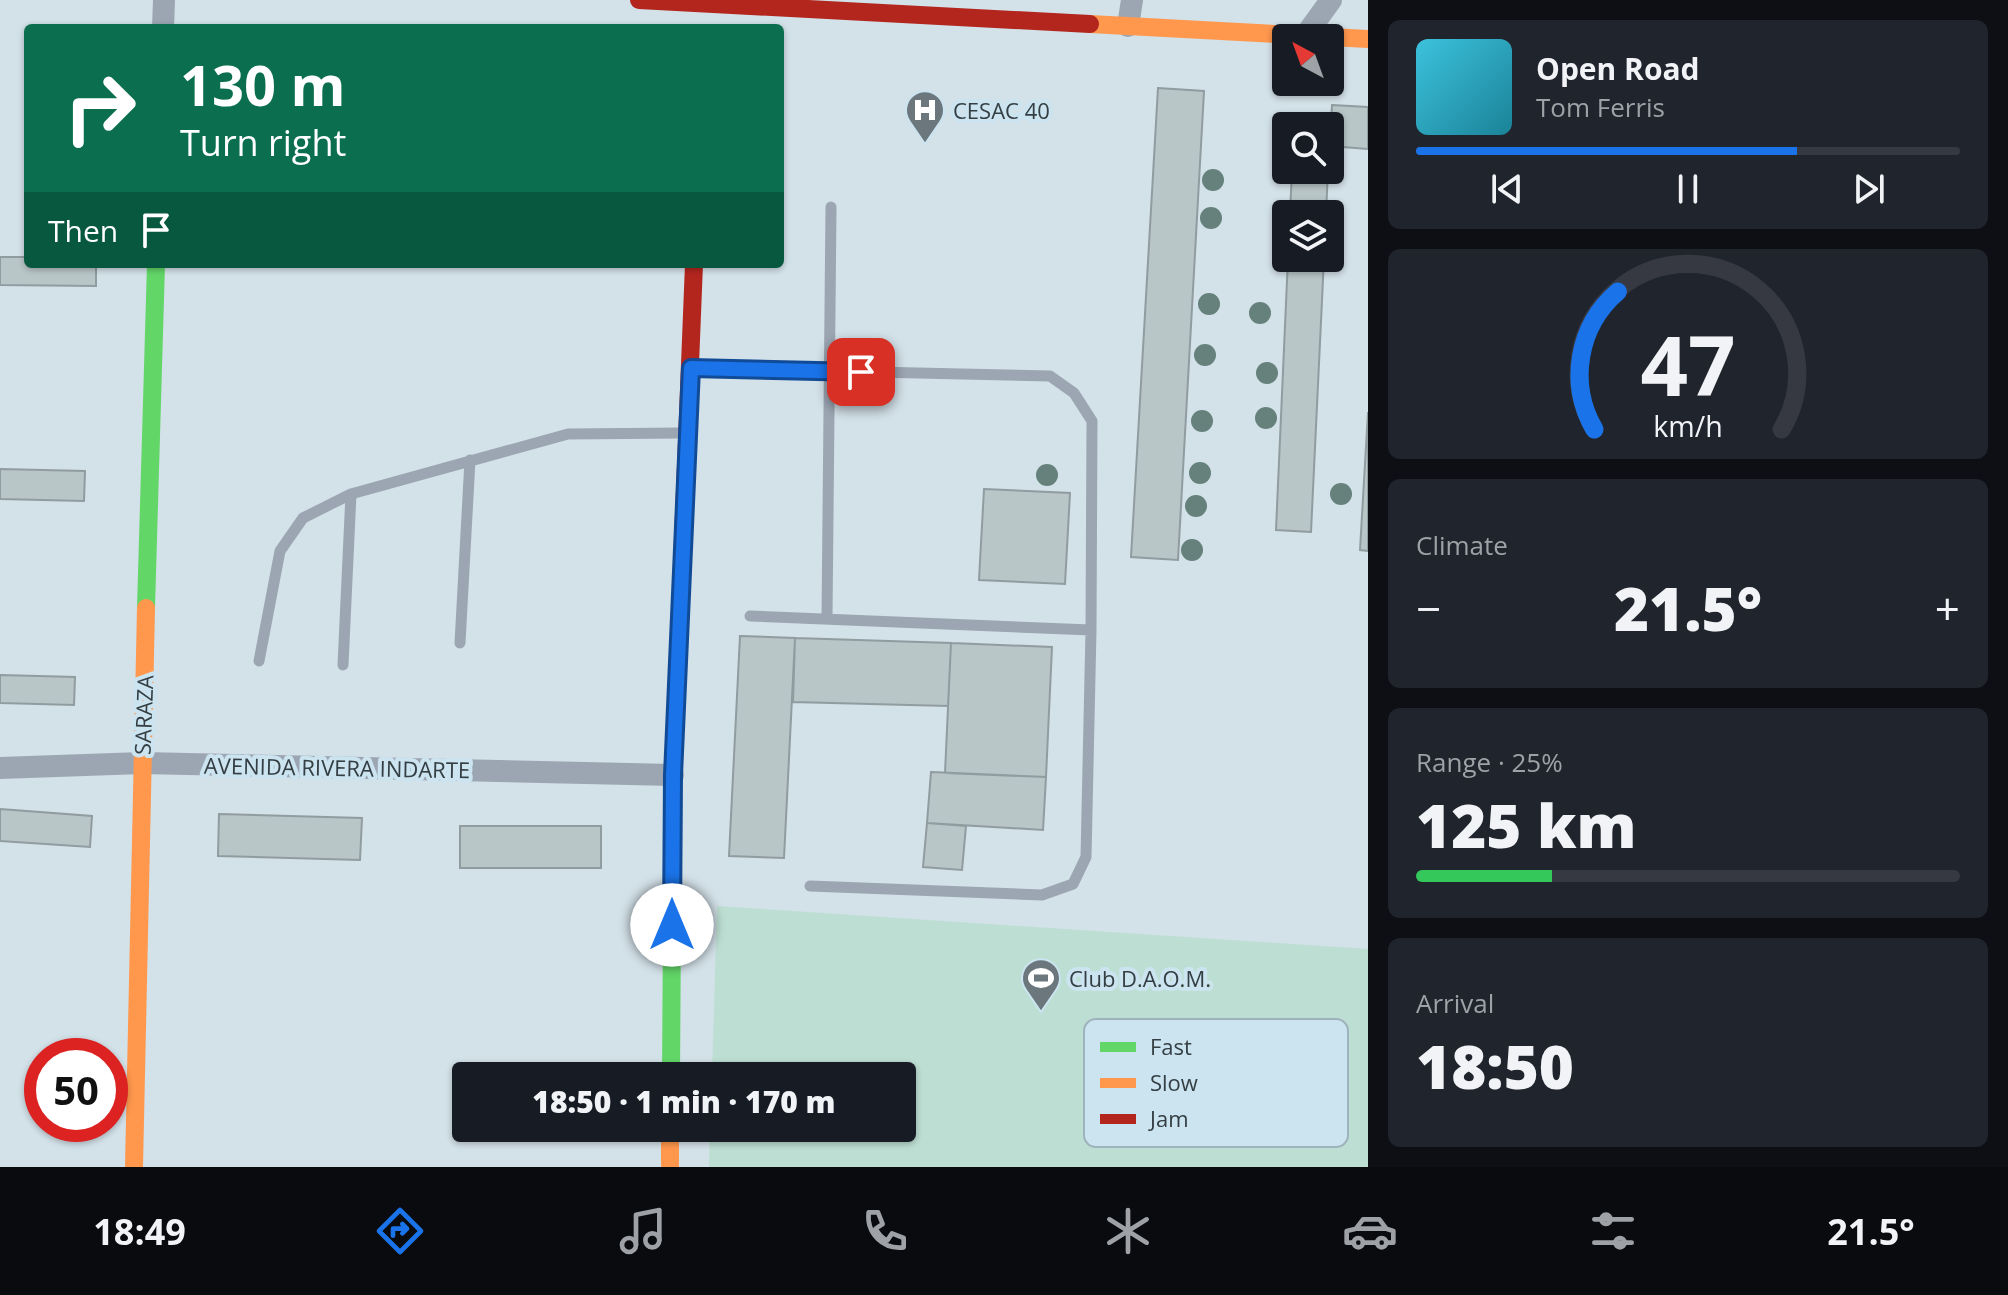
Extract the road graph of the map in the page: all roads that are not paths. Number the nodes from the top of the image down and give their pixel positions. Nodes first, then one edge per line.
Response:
1 (164, 0) edge
2 (639, 0) edge
3 (1132, 0) edge
4 (1331, 0) edge
5 (744, 3) edge
6 (702, 6) edge
7 (163, 24) edge
8 (1314, 24) edge
9 (1128, 26) junction
10 (1272, 34) edge
11 (1344, 38) edge
12 (1368, 39) edge
13 (831, 207) dead end
14 (156, 268) edge
15 (694, 268) edge
16 (691, 368) junction
17 (829, 371) junction
18 (688, 433) junction
19 (470, 460) junction
20 (351, 494) junction
21 (750, 616) dead end
22 (827, 618) junction
23 (1091, 630) junction
24 (460, 643) dead end
25 (259, 661) dead end
26 (343, 665) dead end
27 (142, 763) junction
28 (0, 768) edge
29 (673, 775) junction
30 (810, 886) dead end
31 (671, 1062) edge
32 (670, 1142) edge
33 (134, 1167) edge
34 (670, 1167) edge

1 - 7 street
2 - 6 street
3 - 9 street
4 - 8 street
5 - 6 street
5 - 9 street
9 - 10 street
11 - 12 street
13 - 17 lane
14 - 27 street, SARAZA
15 - 16 street
16 - 17 lane
16 - 18 street
17 - 22 lane
17 - 23 lane
18 - 19 lane
18 - 29 street
19 - 20 lane
19 - 24 lane
20 - 25 lane
20 - 26 lane
21 - 22 lane
22 - 23 lane
23 - 30 lane
27 - 28 street, AVENIDA RIVERA INDARTE
27 - 29 street, AVENIDA RIVERA INDARTE
27 - 33 street, SARAZA
29 - 31 street
32 - 34 street

